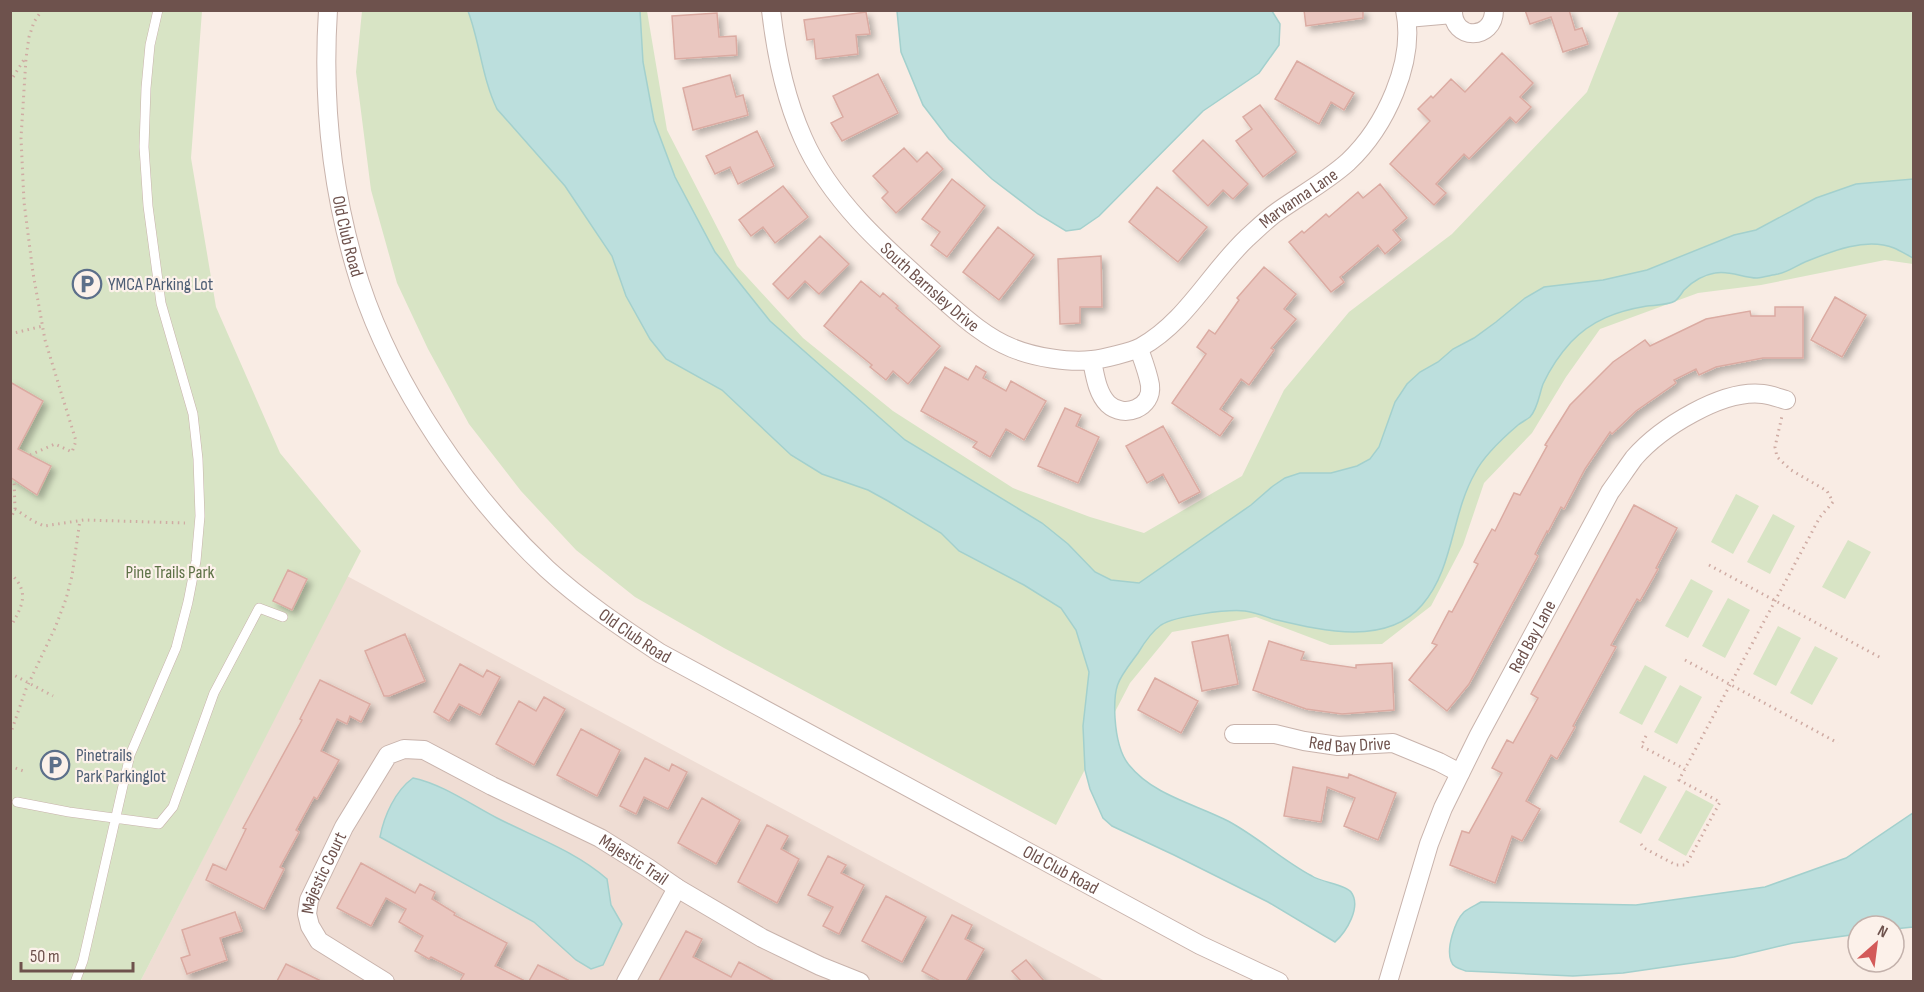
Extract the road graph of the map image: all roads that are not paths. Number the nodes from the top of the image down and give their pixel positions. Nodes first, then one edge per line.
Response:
1 (158, 10) edge
2 (328, 10) edge
3 (771, 10) edge
4 (1494, 10) edge
5 (1453, 12) edge
6 (1406, 14) edge
7 (1139, 349) junction
8 (1092, 361) junction
9 (1786, 400) road end
10 (283, 617) dead end
11 (1234, 734) dead end
12 (404, 749) joint
13 (1460, 773) junction
14 (17, 802) dead end
15 (116, 818) junction
16 (677, 888) junction
17 (75, 981) edge
18 (386, 981) edge
19 (626, 981) edge
20 (860, 981) edge
21 (1280, 981) edge
22 (1388, 981) edge

1 - 15 lane
2 - 21 street, Old Club Road
3 - 8 street, South Barnsley Drive
4 - 5 street, Marvanna Lane
5 - 6 street, Marvanna Lane
6 - 7 street, Marvanna Lane
7 - 8 street, Marvanna Lane
7 - 8 street
9 - 13 street, Red Bay Lane
10 - 15 lane
11 - 13 street, Red Bay Drive
12 - 16 street, Majestic Trail
12 - 18 street, Majestic Court
13 - 22 street, Red Bay Lane
14 - 15 lane
15 - 17 lane
16 - 19 street
16 - 20 street, Majestic Trail

